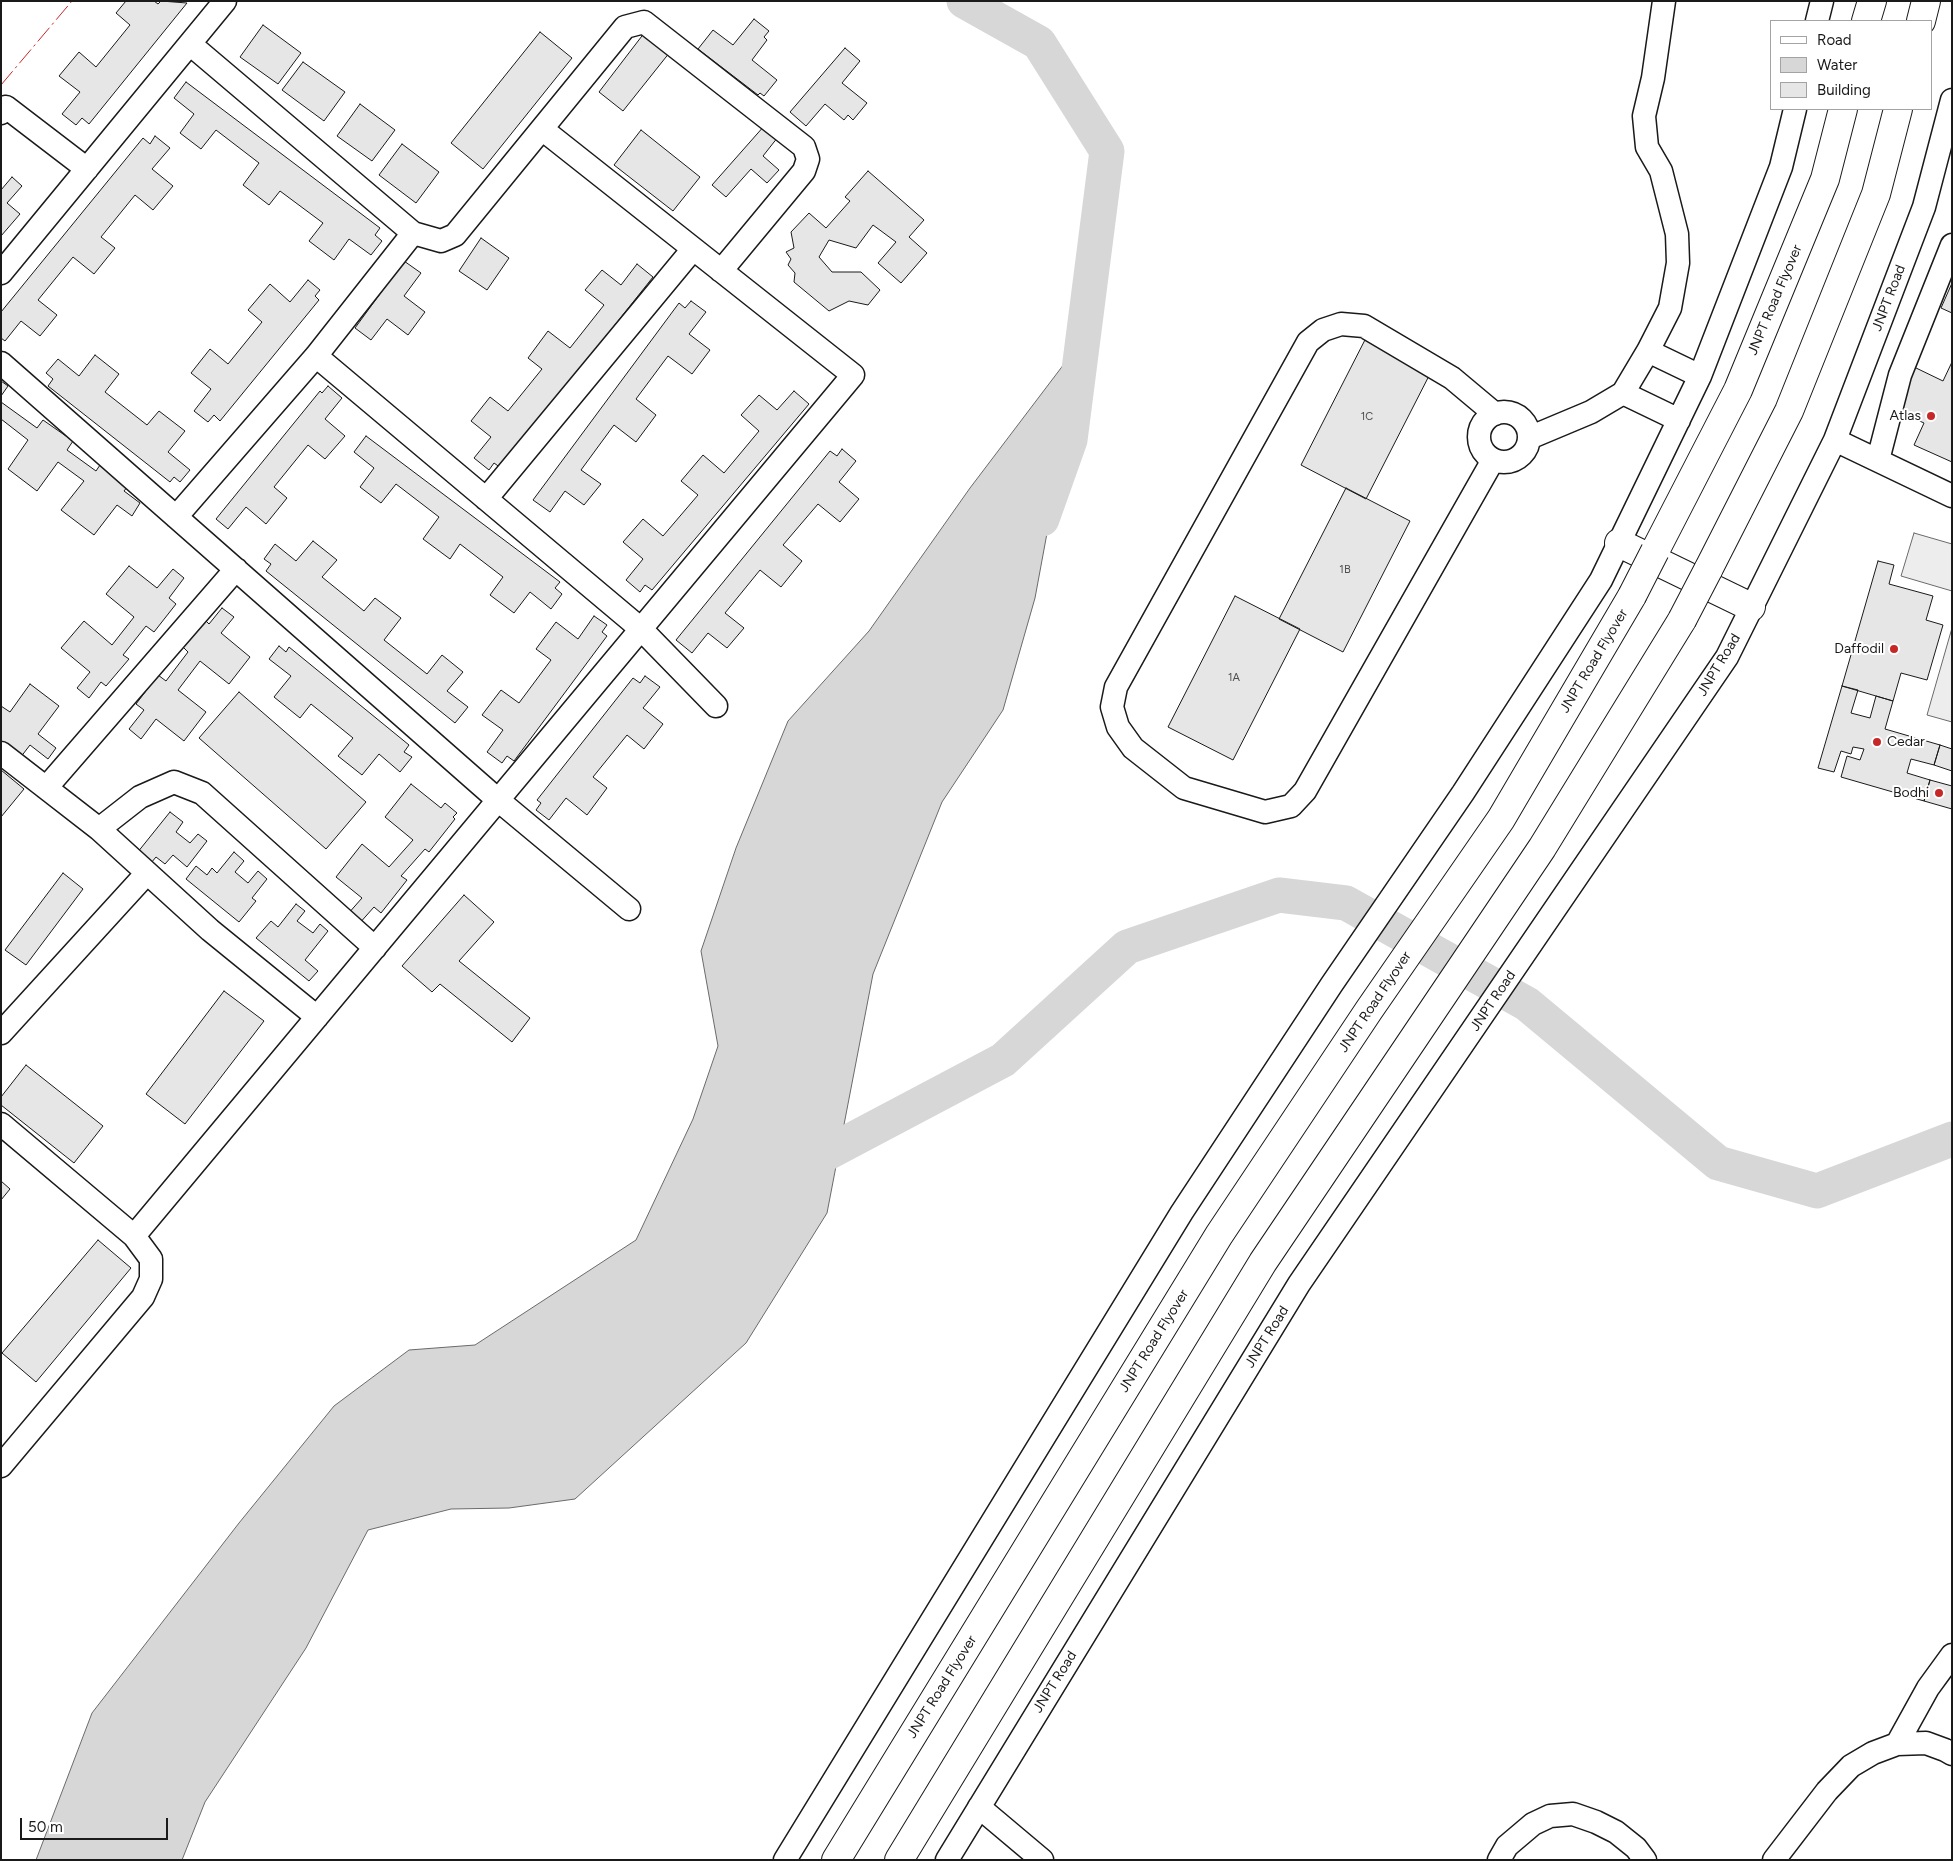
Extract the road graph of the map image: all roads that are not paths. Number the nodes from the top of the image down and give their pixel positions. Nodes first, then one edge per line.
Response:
1 (225, 1) edge
2 (1664, 1) edge
3 (1822, 1) edge
4 (1872, 1) edge
5 (1926, 1) edge
6 (1817, 20) edge
7 (1866, 20) edge
8 (1921, 20) edge
9 (190, 44) junction
10 (1952, 100) edge
11 (1795, 110) edge
12 (1843, 110) edge
13 (1898, 110) edge
14 (1, 113) edge
15 (542, 129) junction
16 (87, 169) junction
17 (413, 233) junction
18 (1952, 245) edge
19 (693, 249) junction
20 (721, 271) junction
21 (1, 273) edge
22 (1648, 351) junction
23 (316, 356) junction
24 (1, 363) edge
25 (1700, 376) junction
26 (1623, 393) junction
27 (1495, 414) junction
28 (1679, 420) junction
29 (1529, 438) junction
30 (1835, 440) junction
31 (1493, 460) junction
32 (1878, 460) junction
33 (1952, 496) edge
34 (486, 499) junction
35 (176, 516) junction
36 (1619, 543) junction
37 (236, 570) junction
38 (1751, 607) junction
39 (641, 629) junction
40 (716, 706) dead end
41 (1, 753) edge
42 (46, 788) junction
43 (498, 800) junction
44 (99, 829) junction
45 (147, 873) junction
46 (629, 909) dead end
47 (375, 948) junction
48 (317, 1017) junction
49 (1, 1033) edge
50 (1, 1124) edge
51 (134, 1236) junction
52 (1, 1466) edge
53 (1952, 1655) edge
54 (1897, 1744) junction
55 (1952, 1754) edge
56 (979, 1807) junction
57 (785, 1860) edge
58 (836, 1860) edge
59 (900, 1860) edge
60 (947, 1860) edge
61 (1042, 1860) edge
62 (1498, 1860) edge
63 (1645, 1860) edge
64 (1774, 1860) edge

1 - 9 street
2 - 22 street
3 - 6 street
4 - 7 highway
5 - 8 highway
9 - 16 street
9 - 17 street
10 - 30 street, JNPT Road
11 - 25 street
12 - 58 highway, JNPT Road Flyover, bridge
13 - 59 highway, bridge
14 - 16 street
15 - 17 street
15 - 19 street
15 - 20 street
16 - 21 street
17 - 23 street
18 - 32 street
19 - 20 street
19 - 34 street
20 - 39 street
22 - 25 street
22 - 26 street
23 - 34 street
23 - 35 street
24 - 35 street
25 - 28 street
26 - 28 street
26 - 29 street
27 - 29 street
27 - 31 street
27 - 31 street
28 - 36 street
29 - 31 street
30 - 32 street
30 - 38 street, JNPT Road
32 - 33 street
34 - 39 street
35 - 37 street
36 - 38 highway
36 - 57 street
37 - 42 street
37 - 43 street
38 - 56 street, JNPT Road
39 - 40 street
39 - 43 street
41 - 42 street
42 - 44 street
43 - 46 street
43 - 47 street
44 - 45 street
44 - 47 street
45 - 48 street
45 - 49 street
47 - 48 street
48 - 51 street
50 - 51 street
51 - 52 street
53 - 54 street
54 - 55 street
54 - 64 street
56 - 60 street, JNPT Road
56 - 61 street
62 - 63 street

